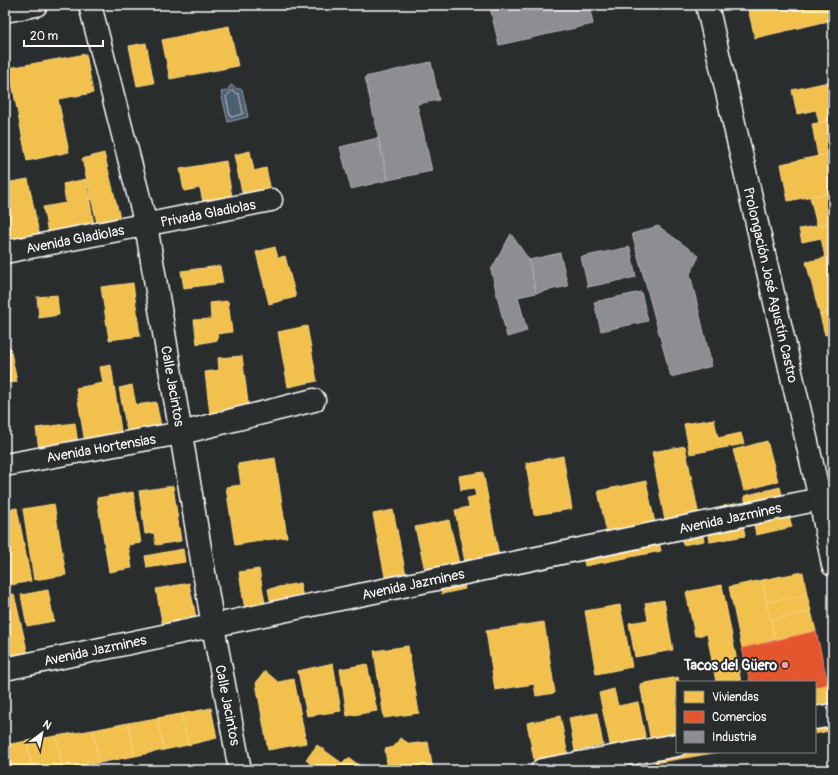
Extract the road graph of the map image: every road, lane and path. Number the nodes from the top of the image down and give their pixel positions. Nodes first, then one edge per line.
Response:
1 (36, 5) edge
2 (90, 5) edge
3 (707, 5) edge
4 (5, 11) edge
5 (270, 200) dead end
6 (146, 225) junction
7 (5, 252) edge
8 (314, 400) dead end
9 (181, 433) junction
10 (5, 465) edge
11 (820, 499) junction
12 (833, 565) edge
13 (213, 626) junction
14 (5, 669) edge
15 (833, 715) edge
16 (816, 718) edge
17 (676, 744) edge
18 (240, 770) edge
19 (542, 770) edge

1 - 4 main road
2 - 6 main road, Calle Jacintos
3 - 11 main road, Prolongación José Agustín Castro
5 - 6 main road, Privada Gladiolas
6 - 7 main road, Avenida Gladiolas
6 - 9 main road, Calle Jacintos
8 - 9 main road, Avenida Hortensias
9 - 10 main road, Avenida Hortensias
9 - 13 main road, Calle Jacintos
11 - 12 main road, Prolongación José Agustín Castro
11 - 13 main road, Avenida Jazmines
13 - 14 main road, Avenida Jazmines
13 - 18 main road, Calle Jacintos
15 - 16 main road
17 - 19 main road

